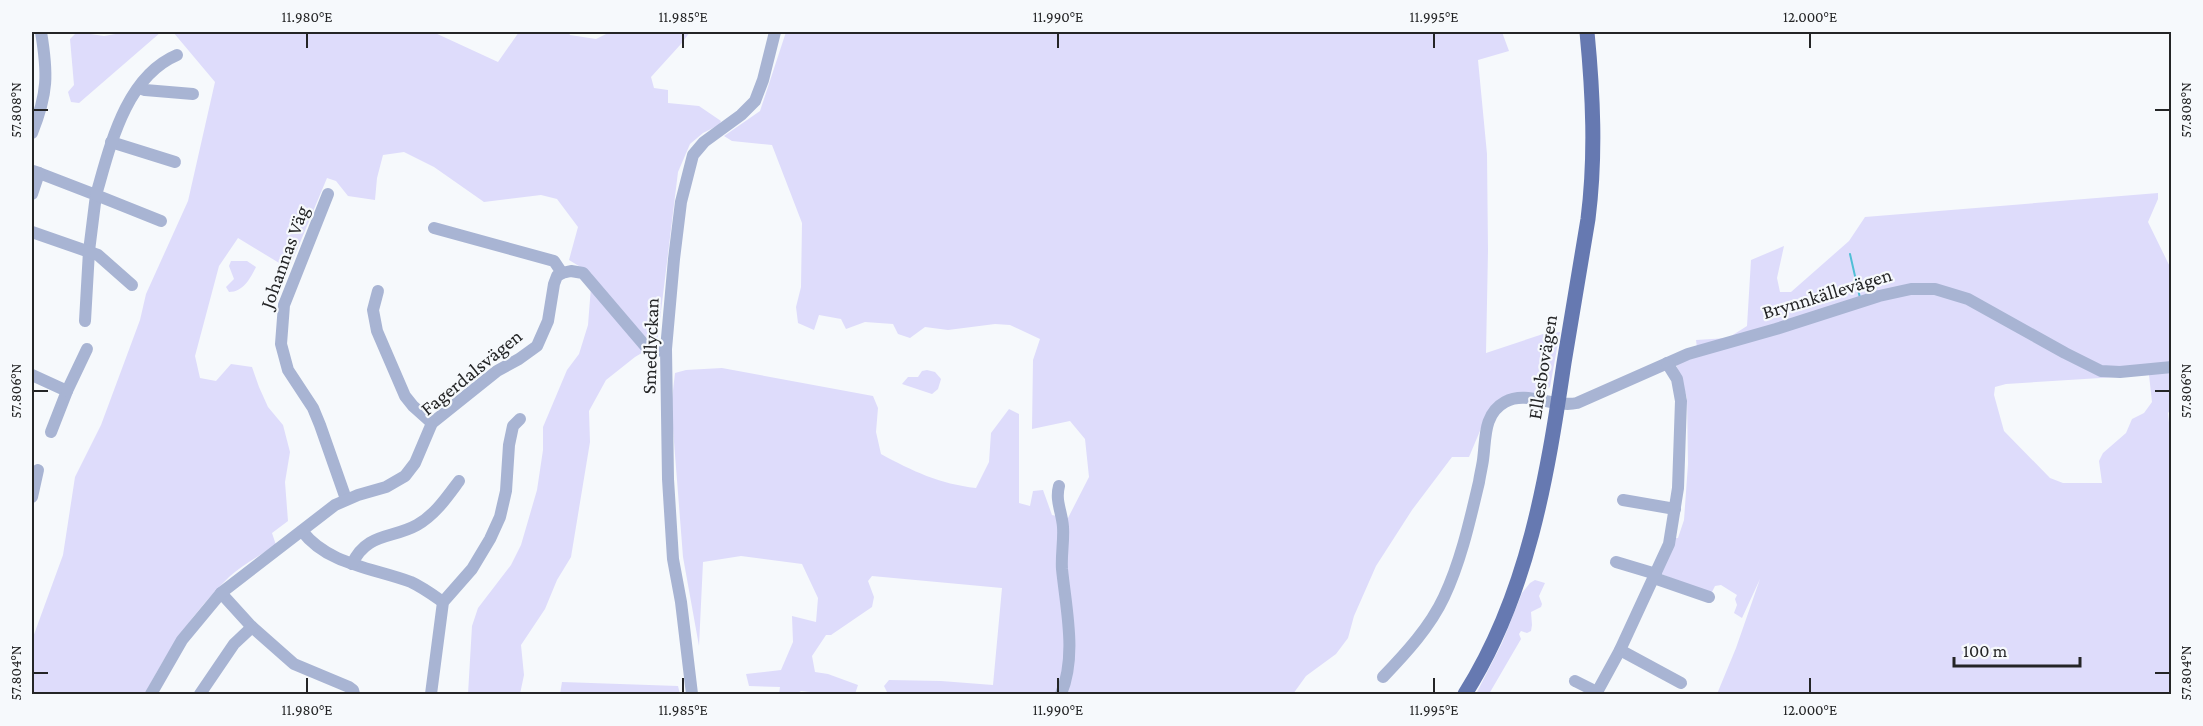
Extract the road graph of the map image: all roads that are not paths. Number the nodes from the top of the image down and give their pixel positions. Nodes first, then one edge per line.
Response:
1 (41, 32) edge
2 (775, 32) edge
3 (1587, 32) edge
4 (177, 56) dead end
5 (139, 88) junction
6 (193, 94) dead end
7 (32, 133) edge
8 (111, 142) junction
9 (175, 162) dead end
10 (35, 172) edge
11 (32, 194) edge
12 (328, 194) dead end
13 (96, 195) junction
14 (161, 221) dead end
15 (434, 228) dead end
16 (32, 232) edge
17 (89, 251) junction
18 (562, 273) junction
19 (132, 285) dead end
20 (378, 291) dead end
21 (85, 321) dead end
22 (87, 348) dead end
23 (666, 349) junction
24 (1667, 363) junction
25 (2172, 368) edge
26 (32, 375) edge
27 (68, 391) junction
28 (1558, 403) junction
29 (520, 419) dead end
30 (432, 423) junction
31 (51, 432) dead end
32 (38, 470) dead end
33 (459, 481) dead end
34 (1059, 486) dead end
35 (32, 497) edge
36 (346, 499) junction
37 (1623, 500) dead end
38 (1675, 510) junction
39 (302, 531) junction
40 (1616, 562) dead end
41 (351, 564) junction
42 (1655, 576) junction
43 (221, 593) junction
44 (1709, 597) dead end
45 (443, 602) junction
46 (252, 627) junction
47 (1620, 650) junction
48 (1383, 677) dead end
49 (1575, 681) dead end
50 (1681, 683) dead end
51 (1596, 693) edge
52 (151, 694) edge
53 (200, 694) edge
54 (354, 694) edge
55 (431, 694) edge
56 (692, 694) edge
57 (1061, 694) edge
58 (1466, 694) edge

1 - 7 street
2 - 23 street, Smedlyckan
3 - 28 main road, Ellesbovägen
4 - 5 street
5 - 6 street
5 - 8 street
8 - 9 street
8 - 13 street
10 - 11 street
10 - 13 street
12 - 36 street, Johannas Väg
13 - 14 street
13 - 17 street
15 - 18 street
16 - 17 street
17 - 19 street
17 - 21 street
18 - 23 street
18 - 30 street, Fagerdalsvägen
20 - 30 street
22 - 27 street
23 - 56 street, Smedlyckan
24 - 25 street, Brynnkällevägen
24 - 28 street, Brynnkällevägen
24 - 38 street
26 - 27 street
27 - 31 street
28 - 48 street, Brynnkällevägen
28 - 58 main road, Ellesbovägen
29 - 45 street
30 - 36 street, Fagerdalsvägen
32 - 35 street
33 - 41 street
34 - 57 street
36 - 39 street, Fagerdalsvägen
37 - 38 street
38 - 42 street
39 - 41 street
39 - 43 street, Fagerdalsvägen
40 - 42 street
41 - 45 street
42 - 44 street
42 - 47 street
43 - 46 street
43 - 52 street, Fagerdalsvägen
45 - 55 street
46 - 53 street
46 - 54 street
47 - 50 street
47 - 51 street
49 - 51 street

